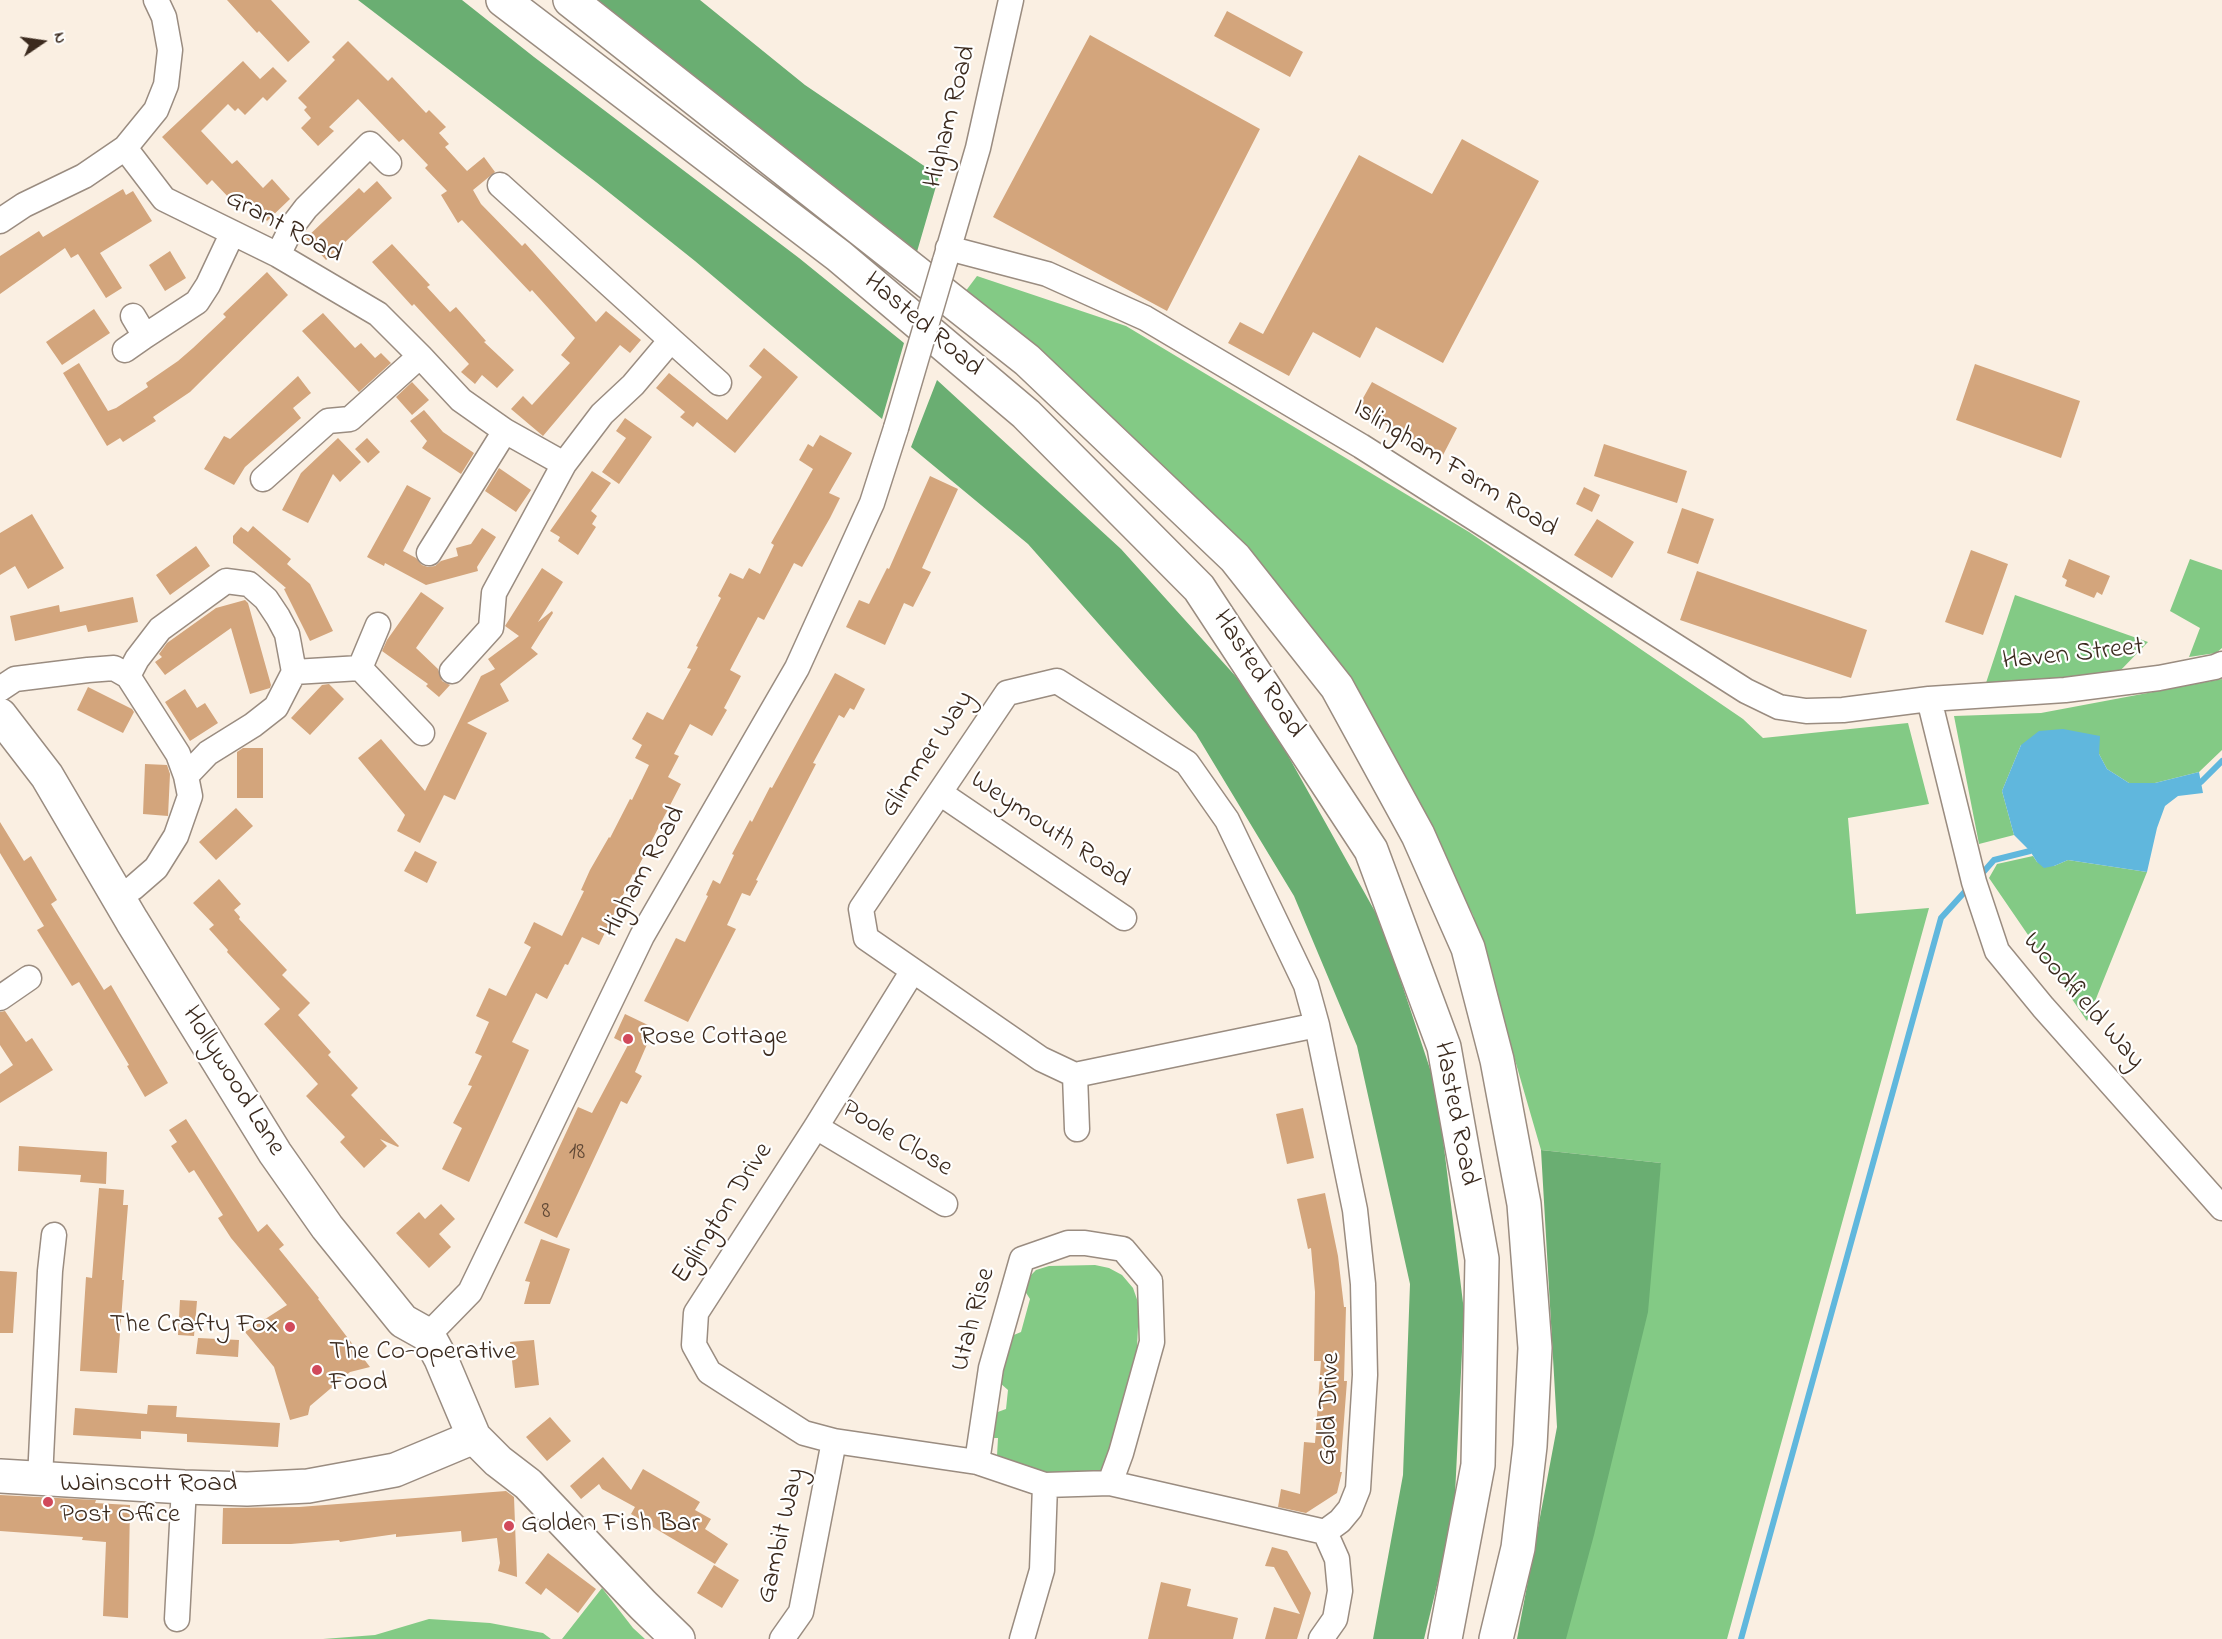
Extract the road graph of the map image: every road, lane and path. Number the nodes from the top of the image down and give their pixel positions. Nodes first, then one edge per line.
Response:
1 (156, 0) edge
2 (503, 0) edge
3 (570, 0) edge
4 (1011, 0) edge
5 (125, 147) junction
6 (389, 163) dead end
7 (500, 185) dead end
8 (0, 221) edge
9 (232, 234) junction
10 (947, 254) junction
11 (278, 255) junction
12 (133, 316) dead end
13 (145, 336) junction
14 (671, 340) junction
15 (125, 350) dead end
16 (420, 356) junction
17 (719, 383) dead end
18 (505, 431) junction
19 (564, 464) junction
20 (263, 479) dead end
21 (429, 553) dead end
22 (378, 625) dead end
23 (2222, 664) edge
24 (360, 668) junction
25 (452, 671) dead end
26 (294, 672) junction
27 (128, 676) junction
28 (0, 689) edge
29 (1929, 699) junction
30 (0, 715) edge
31 (422, 733) dead end
32 (186, 776) junction
33 (940, 793) junction
34 (118, 896) junction
35 (1124, 918) dead end
36 (912, 972) junction
37 (29, 978) dead end
38 (0, 998) edge
39 (1317, 1025) junction
40 (1075, 1075) junction
41 (816, 1127) junction
42 (1077, 1129) dead end
43 (945, 1204) dead end
44 (2222, 1208) edge
45 (54, 1235) dead end
46 (428, 1335) junction
47 (474, 1437) junction
48 (834, 1441) junction
49 (977, 1462) junction
50 (0, 1476) edge
51 (40, 1479) junction
52 (1110, 1483) junction
53 (1045, 1485) junction
54 (184, 1487) junction
55 (1325, 1532) junction
56 (177, 1619) dead end
57 (678, 1639) edge
58 (782, 1639) edge
59 (1022, 1639) edge
60 (1321, 1639) edge
61 (1445, 1639) edge
62 (1496, 1639) edge

1 - 5 street
2 - 61 main road, Hasted Road
3 - 62 main road, Hasted Road
4 - 10 street, Higham Road
5 - 8 street
5 - 9 street, Grant Road
6 - 11 street
7 - 14 street
9 - 11 street, Grant Road
9 - 13 street
10 - 29 street, Islingham Farm Road
10 - 46 street, Higham Road, bridge
11 - 16 street, Grant Road
12 - 13 street
13 - 15 street
14 - 17 street
14 - 19 street
16 - 18 street, Grant Road
16 - 20 street
18 - 19 street, Grant Road
18 - 21 street
19 - 25 street
22 - 24 street
23 - 29 street, Haven Street
24 - 26 street
24 - 31 street
26 - 27 street
26 - 32 street
27 - 28 street
27 - 32 street
29 - 44 street, Woodfield Way
30 - 34 main road, Hollywood Lane
32 - 34 street
33 - 35 street, Weymouth Road
33 - 36 street, Glimmer Way
33 - 39 street, Glimmer Way
34 - 46 main road, Hollywood Lane
36 - 40 street, Glimmer Way
36 - 41 street, Eglington Drive
37 - 38 street
39 - 40 street
39 - 55 street, Gold Drive
40 - 42 street
41 - 43 street, Poole Close
41 - 48 street, Eglington Drive
45 - 51 street
46 - 47 main road
47 - 54 main road
47 - 57 main road
48 - 49 street, Eglington Drive
48 - 58 street, Gambit Way
49 - 52 street, Utah Rise
49 - 53 street, Eglington Drive
50 - 51 main road
51 - 54 main road
52 - 53 street
52 - 55 street
53 - 59 street
54 - 56 street
55 - 60 street

